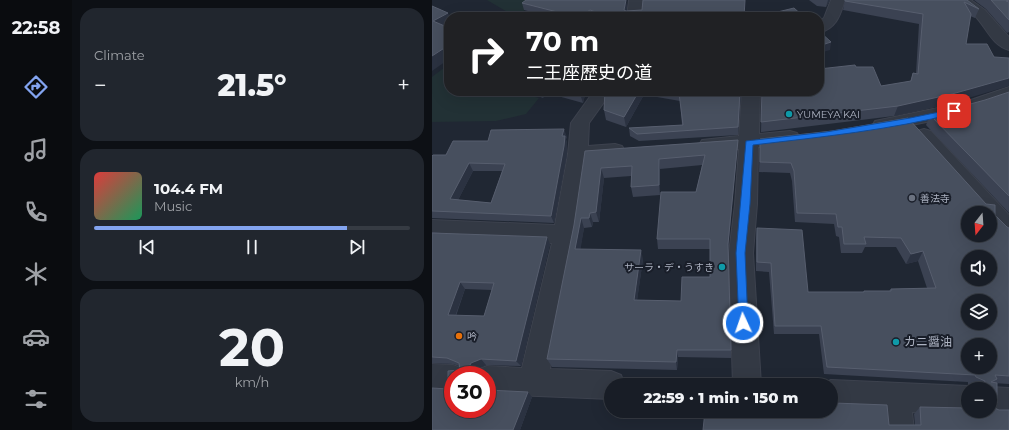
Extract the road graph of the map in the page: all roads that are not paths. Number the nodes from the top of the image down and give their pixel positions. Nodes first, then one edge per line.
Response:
1 (636, 0) edge
2 (838, 0) edge
3 (961, 0) edge
4 (635, 12) edge
5 (824, 25) edge
6 (1009, 45) edge
7 (1009, 92) edge
8 (599, 96) edge
9 (751, 96) edge
10 (910, 121) junction
11 (864, 128) edge
12 (810, 136) edge
13 (749, 143) junction
14 (695, 146) edge
15 (632, 150) edge
16 (578, 154) junction
17 (432, 229) edge
18 (1009, 230) edge
19 (564, 234) junction
20 (432, 378) edge
21 (747, 378) edge
22 (444, 379) edge
23 (496, 380) edge
24 (533, 382) junction
25 (604, 385) edge
26 (838, 394) edge
27 (896, 396) junction
28 (961, 400) edge
29 (997, 401) edge
30 (1009, 402) edge
31 (899, 430) edge

1 - 4 street
2 - 5 street
3 - 6 street
7 - 10 street
8 - 16 street
9 - 13 street
10 - 11 street
10 - 18 street
12 - 13 street
13 - 14 street
13 - 21 street
15 - 16 street
16 - 19 street
17 - 19 street
19 - 24 street
20 - 22 street
23 - 24 street
24 - 25 street
26 - 27 street
27 - 28 street
27 - 31 street
29 - 30 street

